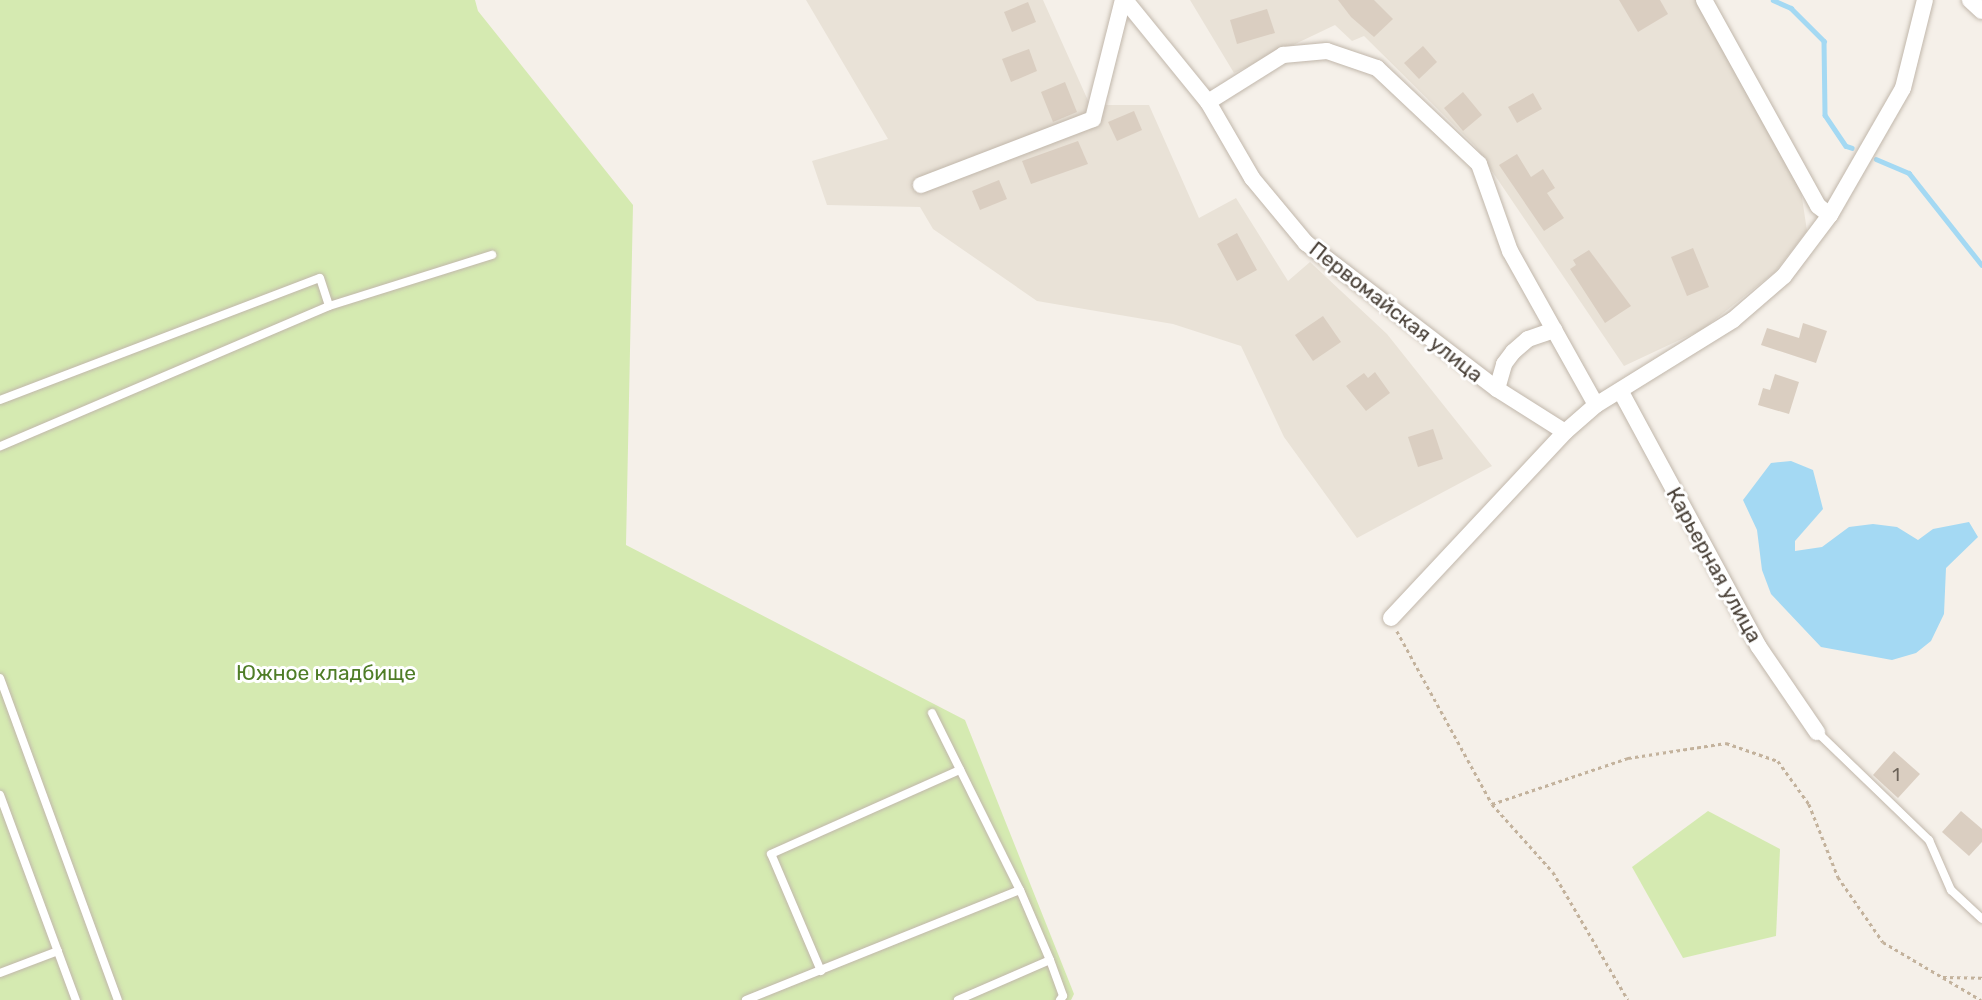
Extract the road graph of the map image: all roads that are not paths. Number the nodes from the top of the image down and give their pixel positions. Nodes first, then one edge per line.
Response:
1 (1124, 0) edge
2 (1704, 0) edge
3 (1925, 0) edge
4 (1970, 0) edge
5 (1982, 11) edge
6 (1208, 102) junction
7 (921, 185) dead end
8 (1830, 215) junction
9 (492, 255) dead end
10 (329, 306) junction
11 (1554, 330) junction
12 (1497, 389) junction
13 (1621, 392) junction
14 (0, 400) edge
15 (1595, 405) junction
16 (1565, 432) junction
17 (0, 446) edge
18 (1391, 618) road end
19 (0, 678) edge
20 (932, 713) dead end
21 (1817, 732) joint
22 (960, 770) junction
23 (0, 794) edge
24 (1020, 890) junction
25 (1982, 919) edge
26 (58, 951) junction
27 (1050, 960) junction
28 (821, 971) junction
29 (0, 972) edge
30 (76, 1000) edge
31 (118, 1000) edge
32 (746, 1000) edge
33 (958, 1000) edge
34 (1060, 1000) edge

1 - 6 street, Первомайская улица
1 - 7 street
2 - 8 street
3 - 8 street
4 - 5 street
6 - 11 street
6 - 12 street, Первомайская улица
8 - 13 street
9 - 10 lane
10 - 14 lane
10 - 17 lane
11 - 12 street
11 - 15 street
12 - 16 street, Первомайская улица
13 - 15 street
13 - 21 street, Карьерная улица
15 - 16 street
16 - 18 street
19 - 31 lane
20 - 22 lane
21 - 25 lane
22 - 24 lane
22 - 28 lane
23 - 26 lane
24 - 27 lane
24 - 28 lane
26 - 29 lane
26 - 30 lane
27 - 33 lane
27 - 34 lane
28 - 32 lane

